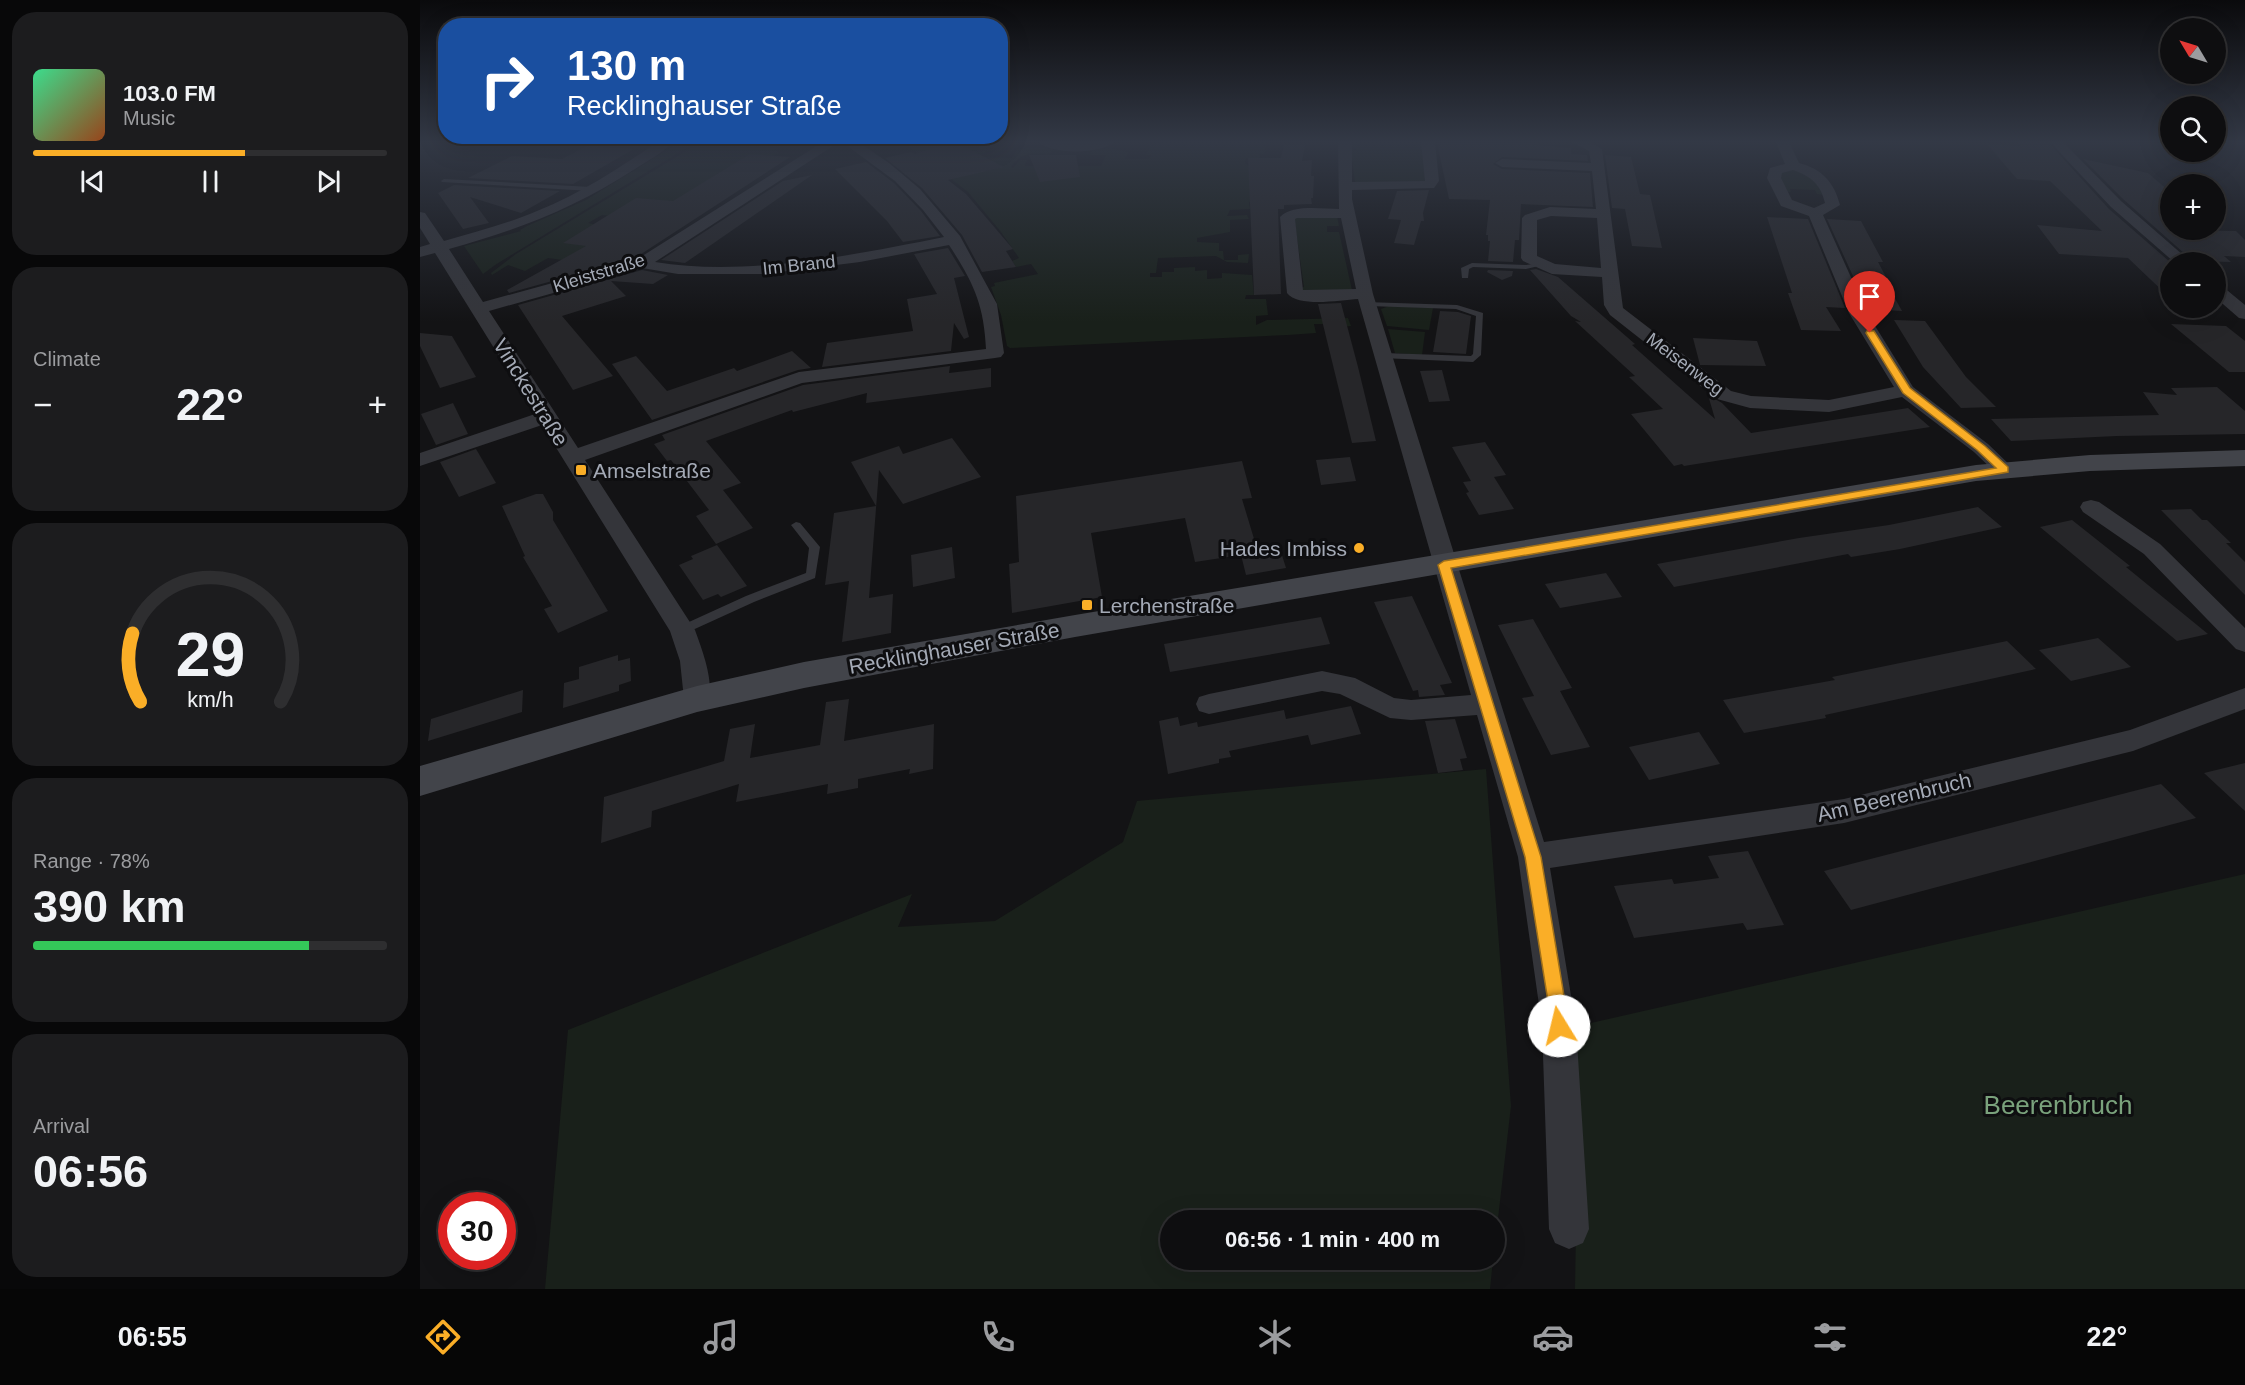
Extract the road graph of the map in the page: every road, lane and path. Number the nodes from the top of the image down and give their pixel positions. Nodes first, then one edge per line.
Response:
1 (565, 202) edge
2 (738, 202) edge
3 (925, 202) edge
4 (1346, 202) edge
5 (1602, 202) edge
6 (1786, 202) edge
7 (1832, 202) edge
8 (2114, 202) edge
9 (1347, 213) junction
10 (1815, 213) junction
11 (1603, 214) junction
12 (420, 216) edge
13 (954, 239) junction
14 (440, 246) junction
15 (420, 252) edge
16 (2171, 252) edge
17 (642, 263) junction
18 (1539, 265) junction
19 (1609, 273) junction
20 (1465, 276) dead end
21 (2226, 298) edge
22 (1366, 299) junction
23 (478, 309) junction
24 (2245, 314) edge
25 (1384, 356) junction
26 (1906, 390) junction
27 (547, 417) junction
28 (573, 458) junction
29 (2245, 458) edge
30 (420, 460) edge
31 (2004, 470) junction
32 (2091, 507) dead end
33 (796, 525) dead end
34 (1444, 565) junction
35 (682, 630) junction
36 (2245, 643) edge
37 (2245, 698) edge
38 (697, 699) junction
39 (1209, 704) dead end
40 (1486, 704) junction
41 (420, 782) edge
42 (1533, 857) junction
43 (1569, 1229) dead end

1 - 14 street
2 - 17 street, Kleiststraße
3 - 13 street
4 - 9 street
5 - 11 street, Meisenweg
6 - 10 street
7 - 10 street
8 - 16 street
9 - 22 street
9 - 22 street
10 - 26 street
11 - 18 street
11 - 19 street, Meisenweg
12 - 14 street, Vinckestraße
13 - 17 street, Im Brand
13 - 28 street
14 - 15 street
14 - 23 street, Vinckestraße
17 - 23 street, Kleiststraße
18 - 19 street
18 - 20 lane
19 - 26 street, Meisenweg
21 - 24 street
22 - 25 street
22 - 25 lane
23 - 27 street, Vinckestraße
25 - 34 street
26 - 31 street
27 - 28 street, Vinckestraße
27 - 30 street
28 - 35 street, Vinckestraße
29 - 31 main road, Recklinghauser Straße
31 - 34 main road, Recklinghauser Straße
32 - 36 street
33 - 35 lane
34 - 38 main road, Recklinghauser Straße
34 - 40 street
35 - 38 street, Vinckestraße
37 - 42 street, Am Beerenbruch
38 - 41 main road, Recklinghauser Straße
39 - 40 street
40 - 42 street
42 - 43 street

